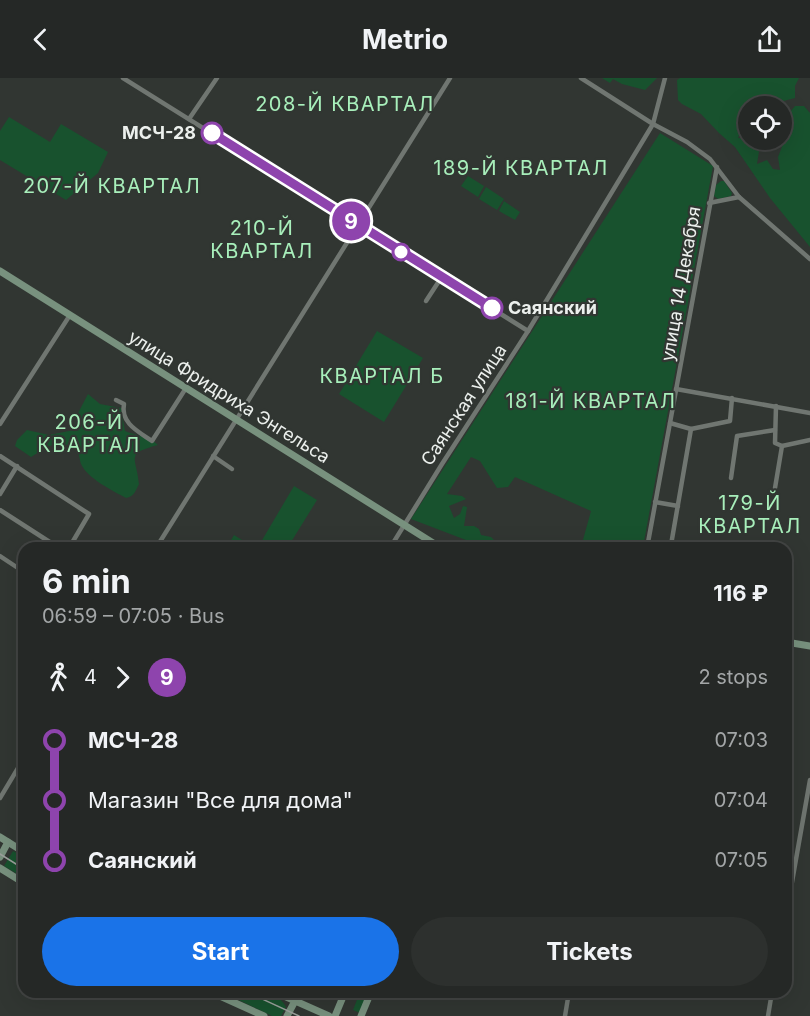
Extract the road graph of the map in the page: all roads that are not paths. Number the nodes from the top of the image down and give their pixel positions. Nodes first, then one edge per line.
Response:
1 (123, 78) edge
2 (216, 78) edge
3 (450, 78) edge
4 (581, 78) edge
5 (665, 78) edge
6 (189, 119) junction
7 (653, 124) junction
8 (717, 167) junction
9 (740, 197) junction
10 (709, 203) junction
11 (359, 226) junction
12 (810, 258) edge
13 (0, 271) edge
14 (441, 278) junction
15 (426, 301) dead end
16 (70, 315) junction
17 (528, 331) junction
18 (186, 388) junction
19 (676, 389) junction
20 (732, 398) junction
21 (117, 400) dead end
22 (776, 406) junction
23 (810, 413) edge
24 (236, 420) junction
25 (670, 423) junction
26 (0, 424) edge
27 (691, 429) junction
28 (775, 430) junction
29 (810, 440) edge
30 (782, 446) junction
31 (0, 456) edge
32 (213, 456) junction
33 (17, 466) junction
34 (232, 469) dead end
35 (731, 478) dead end
36 (775, 488) dead end
37 (0, 494) edge
38 (655, 502) junction
39 (678, 506) junction
40 (0, 510) edge
41 (405, 525) junction
42 (50, 542) edge
43 (73, 542) edge
44 (160, 542) edge
45 (394, 542) edge
46 (432, 542) edge
47 (648, 542) edge
48 (672, 542) edge
49 (0, 556) edge
50 (18, 568) edge
51 (792, 643) edge
52 (810, 646) edge
53 (18, 768) edge
54 (810, 780) edge
55 (0, 798) edge
56 (0, 837) edge
57 (8, 842) junction
58 (18, 848) edge
59 (0, 857) edge
60 (0, 868) edge
61 (792, 872) edge
62 (18, 879) edge
63 (224, 998) edge
64 (290, 998) edge
65 (342, 998) edge
66 (369, 998) edge
67 (568, 998) edge
68 (771, 998) edge
69 (295, 1000) junction
70 (264, 1016) edge
71 (287, 1016) edge
72 (329, 1016) edge
73 (335, 1016) edge
74 (362, 1016) edge
75 (565, 1016) edge
76 (768, 1016) edge

1 - 6 street
2 - 6 street
3 - 11 street
4 - 7 street
5 - 7 street, Саянская улица
6 - 11 street
7 - 8 street
7 - 17 street, Саянская улица
8 - 9 street
8 - 10 street, улица 14 Декабря
9 - 10 street
9 - 12 street
10 - 19 street, улица 14 Декабря
11 - 14 street
11 - 24 street
13 - 16 street, улица Фридриха Энгельса
14 - 15 street
14 - 17 street
16 - 18 street, улица Фридриха Энгельса
16 - 26 street
17 - 41 street, Саянская улица
18 - 21 street
18 - 24 street, улица Фридриха Энгельса
19 - 20 street
19 - 25 street, улица 14 Декабря
20 - 22 street
20 - 27 street
22 - 23 street
22 - 28 street
24 - 32 street
24 - 41 street, улица Фридриха Энгельса
25 - 27 street
25 - 38 street, улица 14 Декабря
27 - 39 street
28 - 30 street
28 - 35 street
29 - 30 street
30 - 36 street
31 - 33 street
32 - 34 street
32 - 44 street
33 - 37 street
33 - 43 street
38 - 39 street
38 - 47 street, улица 14 Декабря
39 - 48 street
40 - 42 street
41 - 45 street, Саянская улица
41 - 46 street, улица Фридриха Энгельса
49 - 50 street
51 - 52 street
53 - 55 street
54 - 61 street
56 - 57 street
57 - 58 street
57 - 59 street
60 - 62 street
63 - 70 street
64 - 69 street
65 - 73 street
66 - 74 street
67 - 75 street
68 - 76 street
69 - 71 street
69 - 72 street

